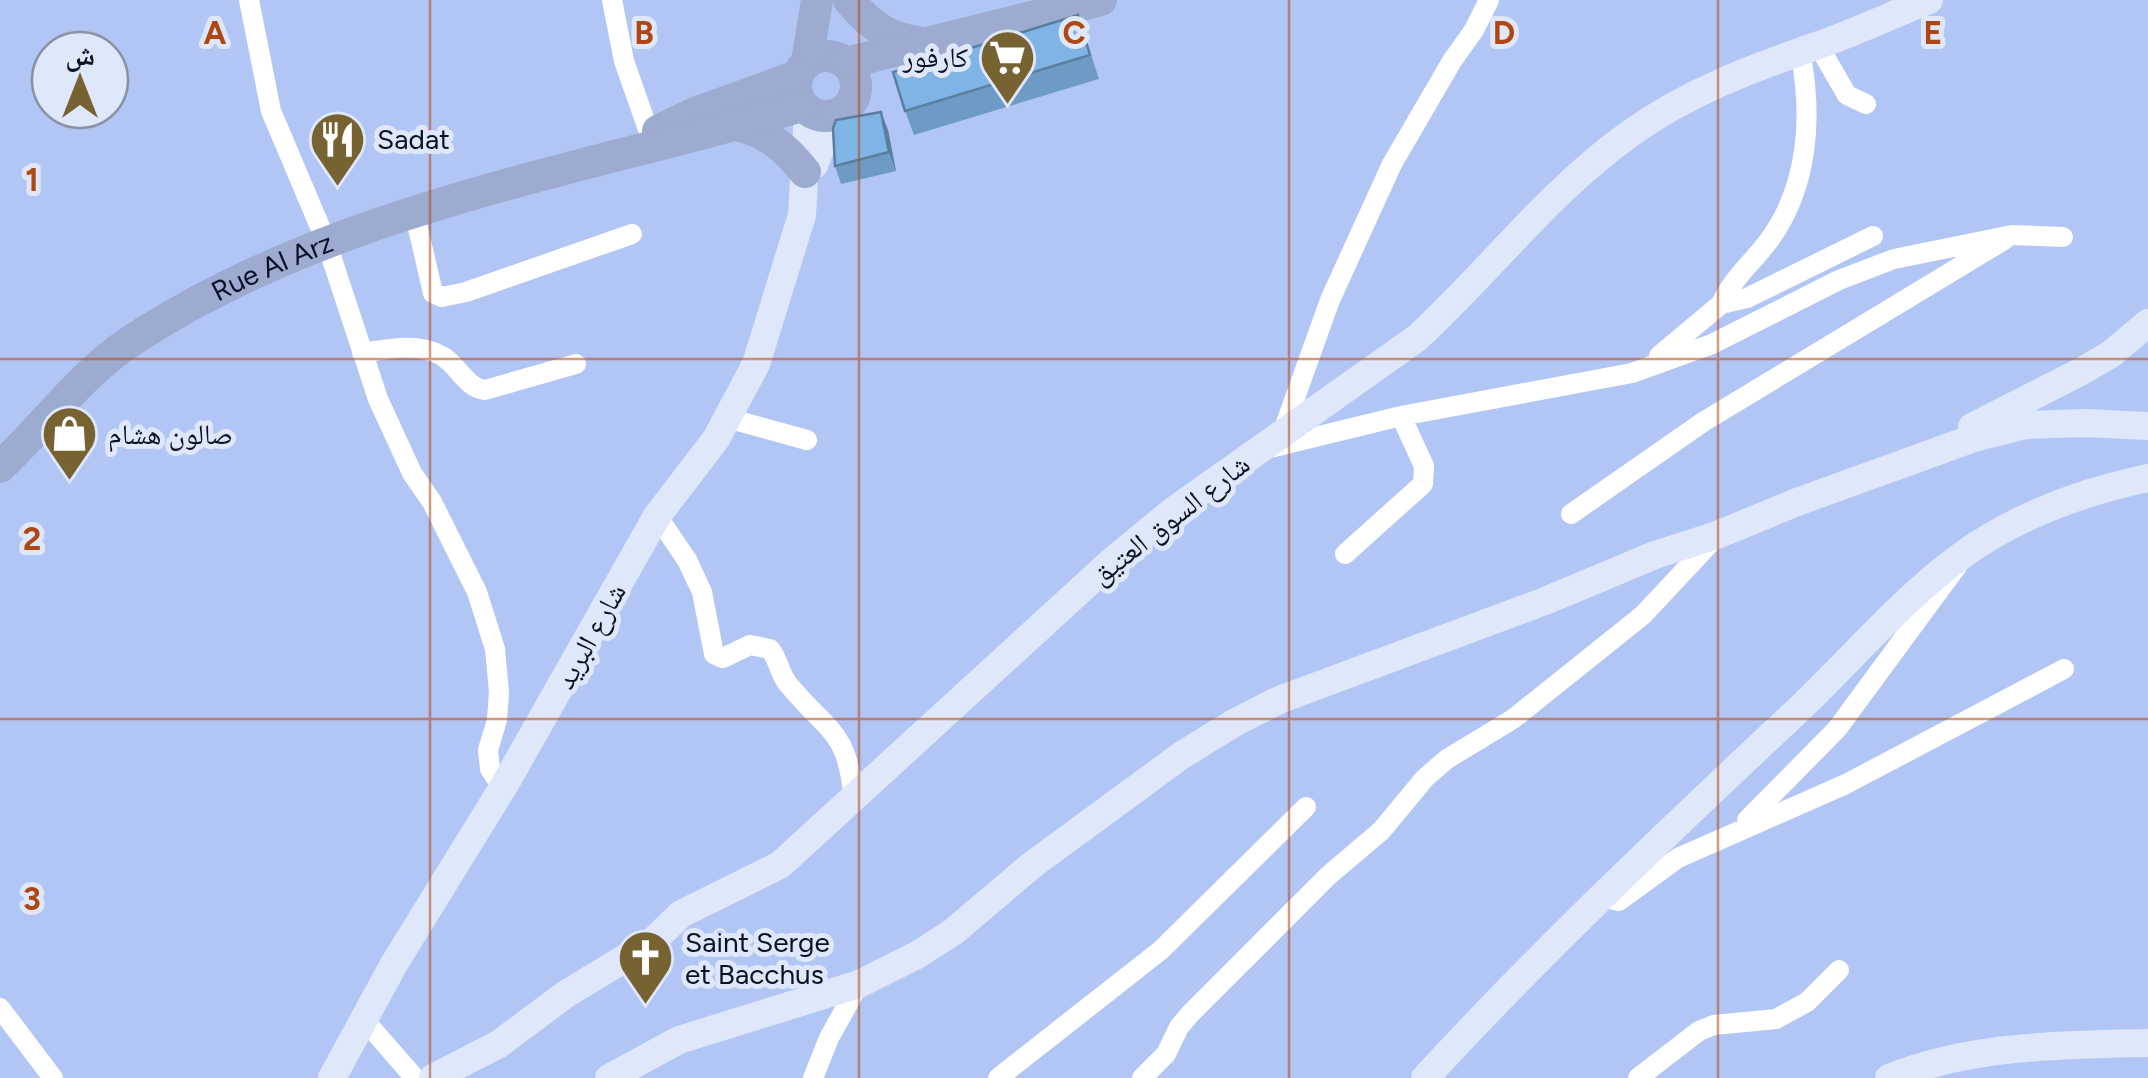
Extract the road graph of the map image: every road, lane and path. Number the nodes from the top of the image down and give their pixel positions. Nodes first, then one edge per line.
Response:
1 (249, 0) edge
2 (612, 0) edge
3 (816, 0) edge
4 (831, 0) edge
5 (848, 0) edge
6 (1101, 0) edge
7 (1489, 0) edge
8 (1929, 0) edge
9 (1010, 25) junction
10 (923, 42) junction
11 (1809, 48) junction
12 (824, 86) junction
13 (1866, 104) dead end
14 (736, 125) junction
15 (650, 135) junction
16 (595, 161) junction
17 (806, 175) junction
18 (414, 211) junction
19 (632, 234) dead end
20 (2012, 235) junction
21 (1874, 236) dead end
22 (2064, 237) dead end
23 (326, 240) junction
24 (1721, 304) junction
25 (2148, 323) edge
26 (362, 353) junction
27 (576, 364) dead end
28 (1632, 373) junction
29 (1401, 416) junction
30 (727, 418) junction
31 (2148, 426) edge
32 (1282, 434) junction
33 (806, 440) dead end
34 (1258, 450) junction
35 (1920, 460) junction
36 (0, 467) edge
37 (2148, 478) edge
38 (1571, 514) dead end
39 (657, 516) junction
40 (1717, 535) junction
41 (1344, 554) dead end
42 (1963, 555) junction
43 (2064, 669) dead end
44 (505, 784) junction
45 (854, 800) junction
46 (1306, 807) dead end
47 (1738, 829) junction
48 (1606, 893) junction
49 (1839, 970) dead end
50 (859, 984) junction
51 (3, 1014) edge
52 (365, 1021) junction
53 (2148, 1044) edge
54 (53, 1078) edge
55 (332, 1078) edge
56 (415, 1078) edge
57 (433, 1078) edge
58 (609, 1078) edge
59 (814, 1078) edge
60 (998, 1078) edge
61 (1142, 1078) edge
62 (1425, 1078) edge
63 (1638, 1078) edge
64 (1889, 1078) edge

1 - 23 street
2 - 15 street
3 - 12 main road
4 - 12 main road
5 - 10 main road
6 - 9 main road
7 - 32 street
8 - 11 street, شارع السوق العتيق
9 - 10 main road, Rue Al Arz
9 - 12 main road, Rue Al Arz
10 - 12 main road, Rue Al Arz
11 - 13 street
11 - 24 street
11 - 32 street, شارع السوق العتيق
12 - 14 main road, Rue Al Arz
12 - 15 main road, Rue Al Arz
12 - 17 street, شارع البريد
14 - 16 main road, Rue Al Arz
14 - 17 main road
15 - 16 main road, Rue Al Arz
16 - 18 main road, Rue Al Arz
17 - 30 street, شارع البريد
18 - 19 street
18 - 23 main road, Rue Al Arz
20 - 22 street
20 - 28 street
20 - 38 street
21 - 24 street
23 - 26 street
23 - 36 main road, Rue Al Arz
24 - 28 street
25 - 35 street
26 - 27 street
26 - 44 street
28 - 29 street
29 - 34 street
29 - 41 street
30 - 33 street
30 - 39 street, شارع البريد
31 - 35 street
32 - 34 street, شارع السوق العتيق
34 - 45 street, شارع السوق العتيق
35 - 40 street
37 - 42 street
39 - 44 street, شارع البريد
39 - 45 street
40 - 50 street
40 - 61 street
42 - 47 street
42 - 48 street
43 - 47 street
44 - 52 street, شارع البريد
45 - 57 street, شارع السوق العتيق
46 - 60 street
47 - 48 street
48 - 62 street
49 - 63 street
50 - 58 street
50 - 59 street
51 - 54 street
52 - 55 street, شارع البريد
52 - 56 street
53 - 64 street

